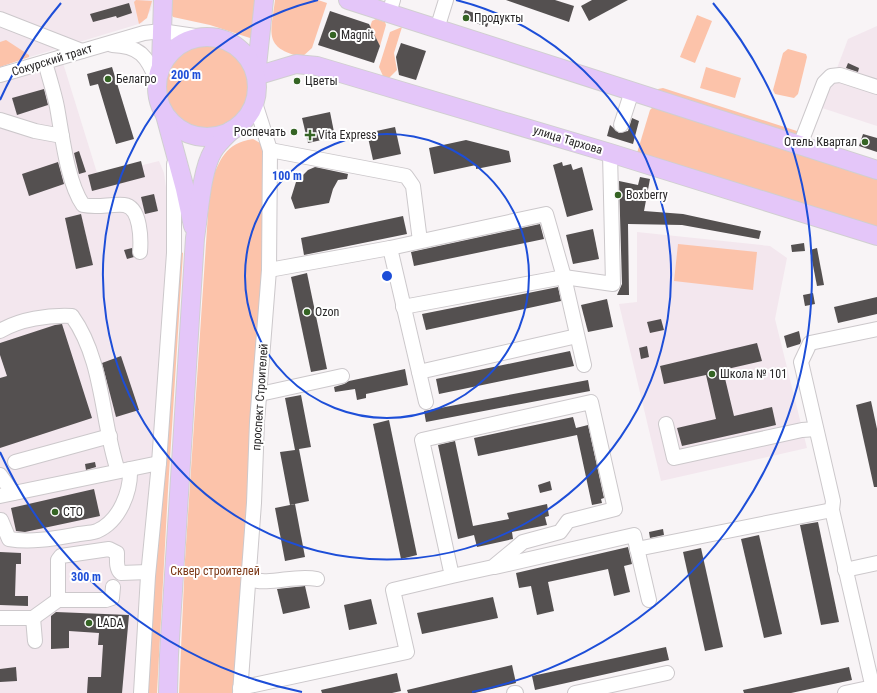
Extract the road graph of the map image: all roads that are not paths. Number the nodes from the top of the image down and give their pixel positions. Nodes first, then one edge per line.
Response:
1 (163, 0) edge
2 (264, 0) edge
3 (348, 0) edge
4 (446, 0) edge
5 (391, 7) edge
6 (0, 19) edge
7 (437, 29) junction
8 (161, 31) junction
9 (202, 37) junction
10 (104, 44) junction
11 (82, 51) junction
12 (45, 62) junction
13 (159, 73) junction
14 (0, 75) edge
15 (256, 76) junction
16 (877, 87) edge
17 (632, 91) junction
18 (255, 103) junction
19 (165, 114) junction
20 (0, 120) edge
21 (621, 125) dead end
22 (232, 130) junction
23 (62, 136) junction
24 (800, 145) junction
25 (174, 150) junction
26 (270, 150) junction
27 (610, 153) junction
28 (877, 170) edge
29 (877, 236) edge
30 (195, 238) junction
31 (420, 242) junction
32 (390, 248) junction
33 (140, 252) dead end
34 (269, 270) junction
35 (564, 277) junction
36 (404, 306) junction
37 (877, 329) edge
38 (0, 331) edge
39 (577, 336) junction
40 (584, 365) dead end
41 (419, 372) junction
42 (342, 376) dead end
43 (260, 394) junction
44 (426, 402) dead end
45 (666, 424) dead end
46 (816, 429) junction
47 (110, 436) junction
48 (15, 462) dead end
49 (159, 463) junction
50 (124, 470) junction
51 (0, 475) edge
52 (6, 495) edge
53 (832, 510) junction
54 (1, 520) dead end
55 (637, 549) junction
56 (877, 563) edge
57 (493, 567) junction
58 (846, 570) junction
59 (148, 572) junction
60 (452, 576) junction
61 (248, 579) junction
62 (317, 579) dead end
63 (113, 587) dead end
64 (58, 600) junction
65 (649, 600) dead end
66 (0, 618) edge
67 (33, 618) junction
68 (35, 641) dead end
69 (667, 673) dead end
70 (874, 690) edge
71 (240, 691) edge
72 (141, 693) edge
73 (168, 693) edge
74 (575, 693) edge
75 (845, 693) edge

1 - 8 main road
2 - 15 main road
3 - 5 main road
4 - 7 street
5 - 7 main road
6 - 11 street
7 - 17 main road
8 - 9 street, Сокурский тракт
8 - 10 street, Сокурский тракт
8 - 13 main road
9 - 13 main road
9 - 15 main road
10 - 11 street, Сокурский тракт
10 - 13 street, Сокурский тракт
11 - 12 street, Сокурский тракт
12 - 14 street, Сокурский тракт
12 - 23 street
13 - 19 main road
15 - 18 main road
15 - 27 main road, улица Тархова
16 - 24 street
17 - 21 street
17 - 24 main road
18 - 22 main road
18 - 26 street, проспект Строителей
19 - 22 main road
19 - 25 main road
20 - 23 street
22 - 30 main road
23 - 33 street
24 - 28 main road
25 - 30 main road
25 - 49 street
26 - 31 street
26 - 34 street, проспект Строителей
27 - 29 main road, улица Тархова
27 - 35 street
30 - 73 main road
31 - 32 street
31 - 35 street
32 - 34 street
32 - 36 street
34 - 43 street, проспект Строителей
35 - 36 street
35 - 39 street
36 - 41 street
37 - 46 street
38 - 47 street
39 - 40 street
39 - 41 street
41 - 44 street
42 - 43 street
43 - 61 street, проспект Строителей
45 - 46 street
46 - 53 street
47 - 48 street
47 - 50 street
49 - 50 street
49 - 59 street
50 - 52 street
50 - 54 street
51 - 52 street
53 - 55 street
53 - 58 street
55 - 57 street
55 - 65 street
56 - 58 street
57 - 60 street
57 - 60 street
58 - 70 street
59 - 64 street
59 - 72 street
60 - 71 street
61 - 62 street
61 - 71 street, проспект Строителей
63 - 64 street
64 - 67 street
66 - 67 street
67 - 68 street
69 - 74 street
70 - 75 street

